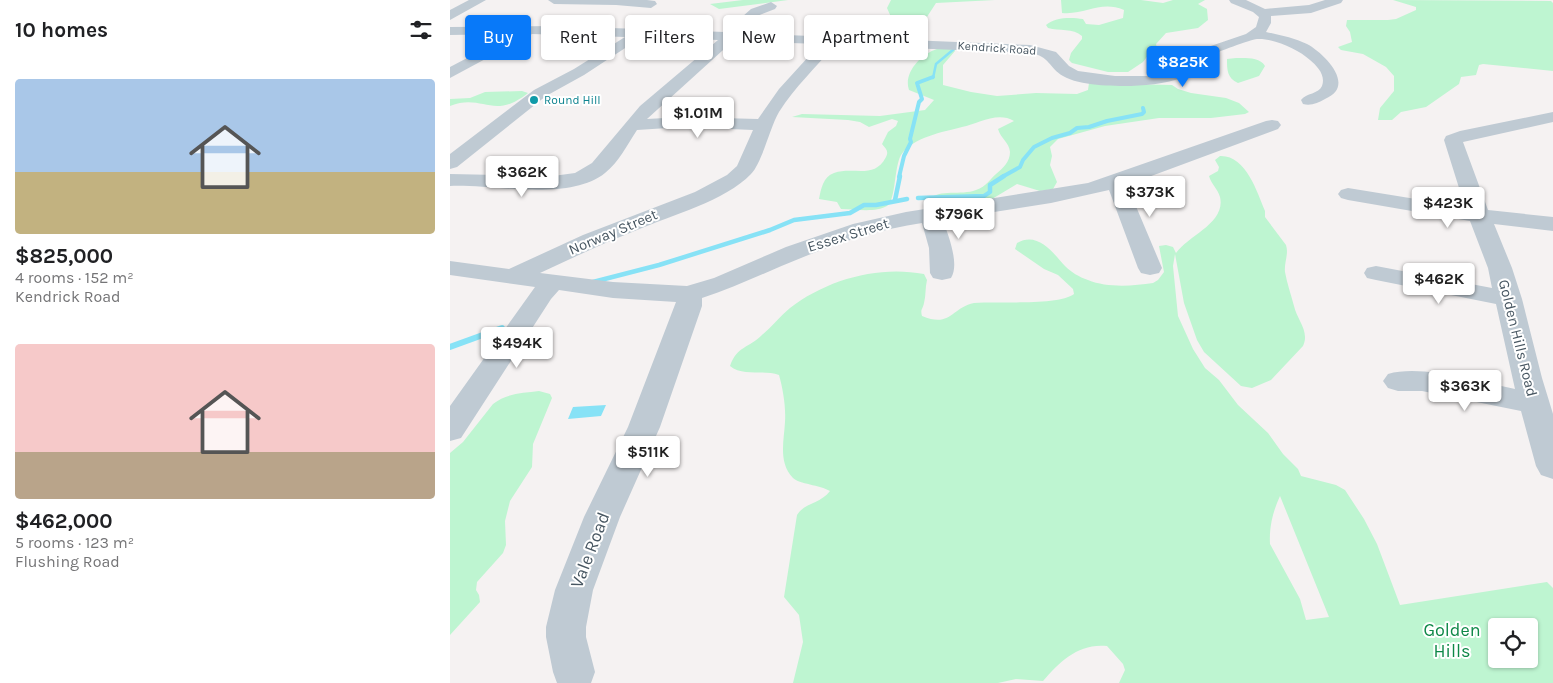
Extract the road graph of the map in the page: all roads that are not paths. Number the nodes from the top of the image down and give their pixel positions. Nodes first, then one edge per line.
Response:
1 (480, 0) edge
2 (554, 0) edge
3 (1235, 0) edge
4 (1337, 0) edge
5 (617, 1) edge
6 (651, 4) dead end
7 (771, 6) dead end
8 (1263, 13) junction
9 (750, 15) edge
10 (450, 16) edge
11 (531, 30) edge
12 (450, 32) edge
13 (465, 32) edge
14 (625, 33) edge
15 (1255, 35) junction
16 (723, 42) edge
17 (625, 43) edge
18 (928, 44) edge
19 (475, 60) edge
20 (814, 60) edge
21 (450, 73) edge
22 (1310, 100) dead end
23 (1553, 117) edge
24 (632, 125) junction
25 (764, 125) junction
26 (1272, 125) dead end
27 (450, 163) edge
28 (450, 180) edge
29 (1116, 182) junction
30 (1348, 194) dead end
31 (931, 215) junction
32 (1480, 216) junction
33 (1553, 224) edge
34 (450, 268) edge
35 (1150, 268) dead end
36 (942, 273) dead end
37 (1376, 273) dead end
38 (515, 275) junction
39 (552, 282) junction
40 (689, 294) junction
41 (1509, 299) junction
42 (1398, 381) dead end
43 (1534, 403) junction
44 (450, 430) edge
45 (1553, 466) edge
46 (574, 672) dead end

1 - 10 street
2 - 5 street
3 - 8 street
4 - 8 street
5 - 6 street
7 - 9 street
8 - 15 street
11 - 14 street, Kendrick Road
12 - 13 street, Kendrick Road
15 - 18 street, Kendrick Road
15 - 22 street
16 - 24 street
17 - 27 street
19 - 21 street
20 - 25 street, Norway Street
23 - 32 street, Golden Hills Road
24 - 25 street
24 - 28 street
25 - 38 street, Norway Street
26 - 29 street, Essex Street
29 - 31 street, Essex Street
29 - 35 street
30 - 32 street
31 - 36 street
31 - 40 street, Essex Street
32 - 33 street
32 - 41 street, Golden Hills Road
34 - 38 street, Essex Street
37 - 41 street
38 - 39 street, Essex Street
39 - 40 street, Essex Street
39 - 44 street
40 - 46 street, Vale Road
41 - 43 street, Golden Hills Road
42 - 43 street
43 - 45 street, Golden Hills Road

